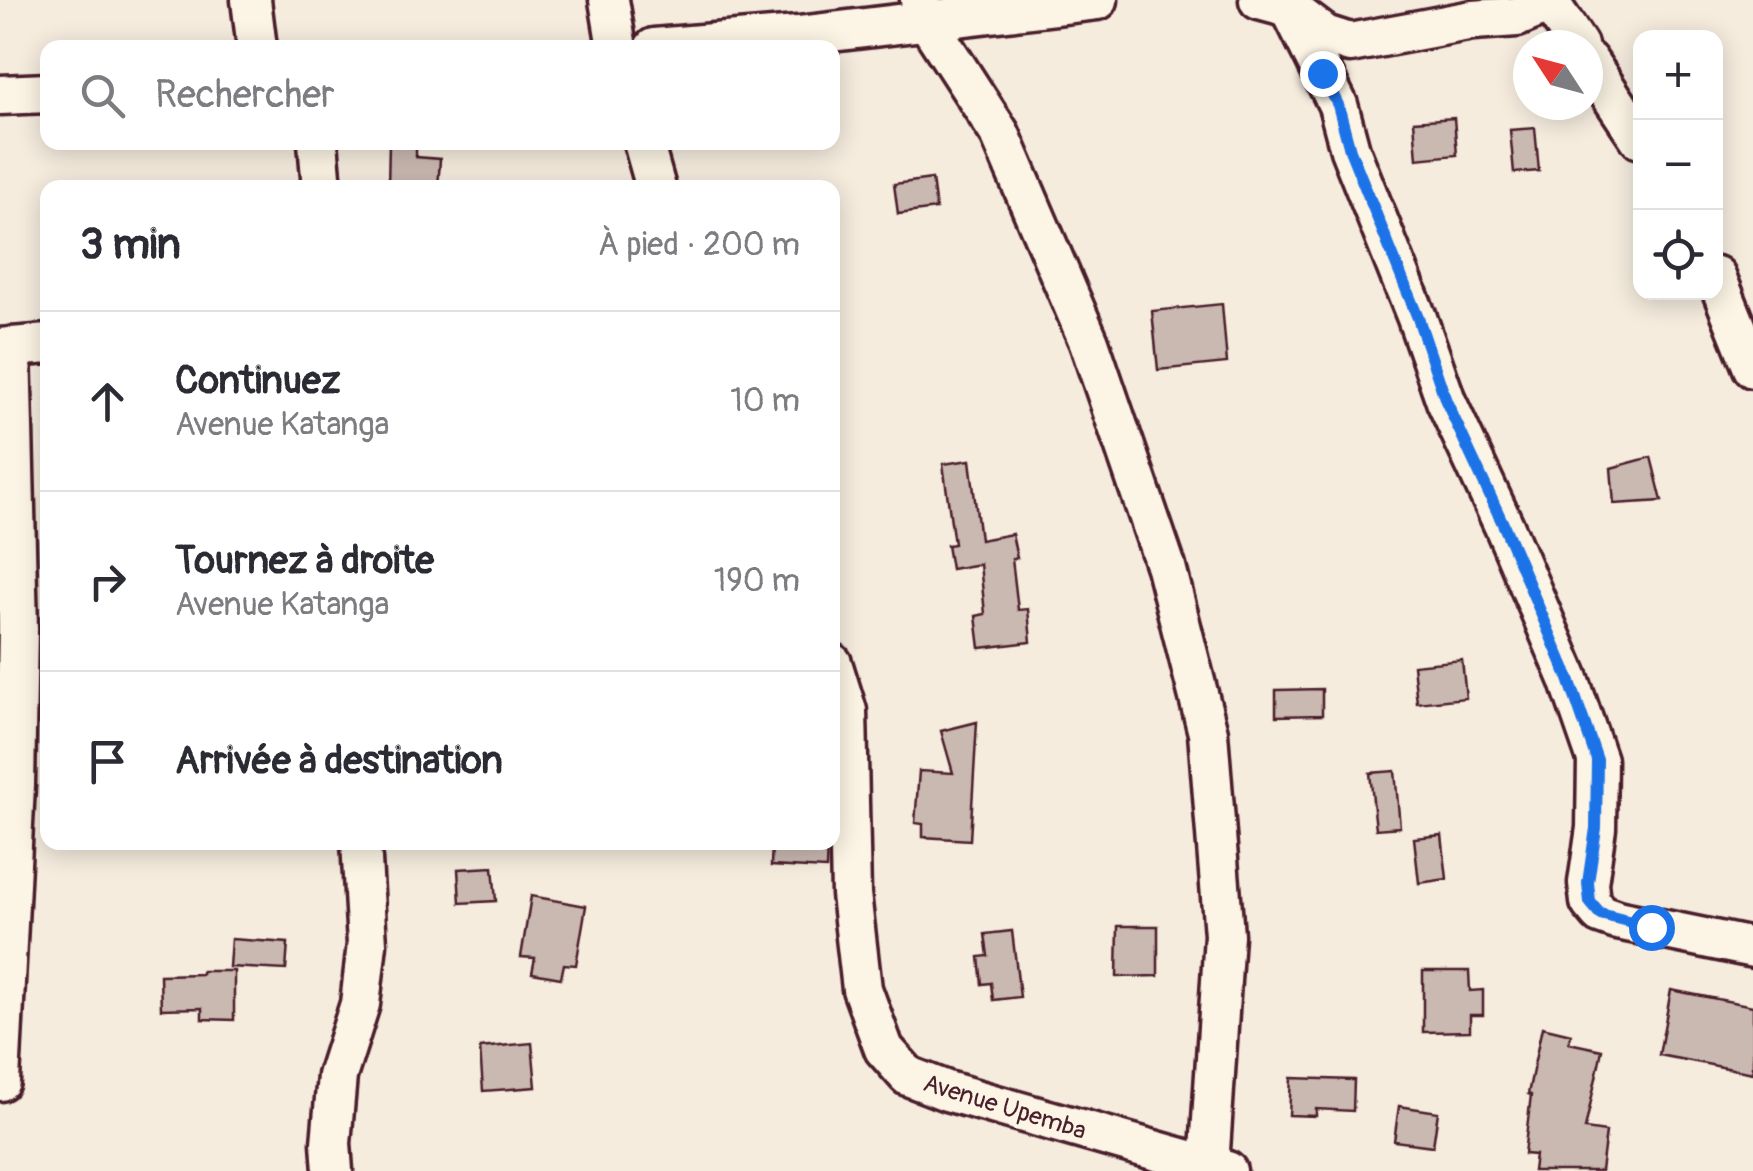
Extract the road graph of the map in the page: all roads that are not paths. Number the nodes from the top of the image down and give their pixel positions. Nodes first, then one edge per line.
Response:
1 (252, 0) edge
2 (610, 0) edge
3 (1098, 0) edge
4 (1551, 2) edge
5 (1278, 3) edge
6 (923, 11) edge
7 (1569, 30) edge
8 (256, 40) edge
9 (616, 40) edge
10 (750, 40) edge
11 (1603, 83) edge
12 (40, 93) edge
13 (0, 95) edge
14 (1633, 128) edge
15 (319, 150) edge
16 (646, 150) edge
17 (321, 180) edge
18 (654, 180) edge
19 (1723, 293) edge
20 (19, 346) edge
21 (1753, 368) edge
22 (840, 689) edge
23 (361, 850) edge
24 (1753, 948) edge
25 (0, 1081) edge
26 (1218, 1168) edge
27 (334, 1171) edge

1 - 8 street
2 - 9 street
3 - 6 street
4 - 5 street
4 - 7 street
5 - 24 street
6 - 10 street
6 - 26 street
11 - 14 street
12 - 13 street
15 - 17 street
16 - 18 street
19 - 21 street
20 - 25 street
22 - 26 street, Avenue Upemba
23 - 27 street

